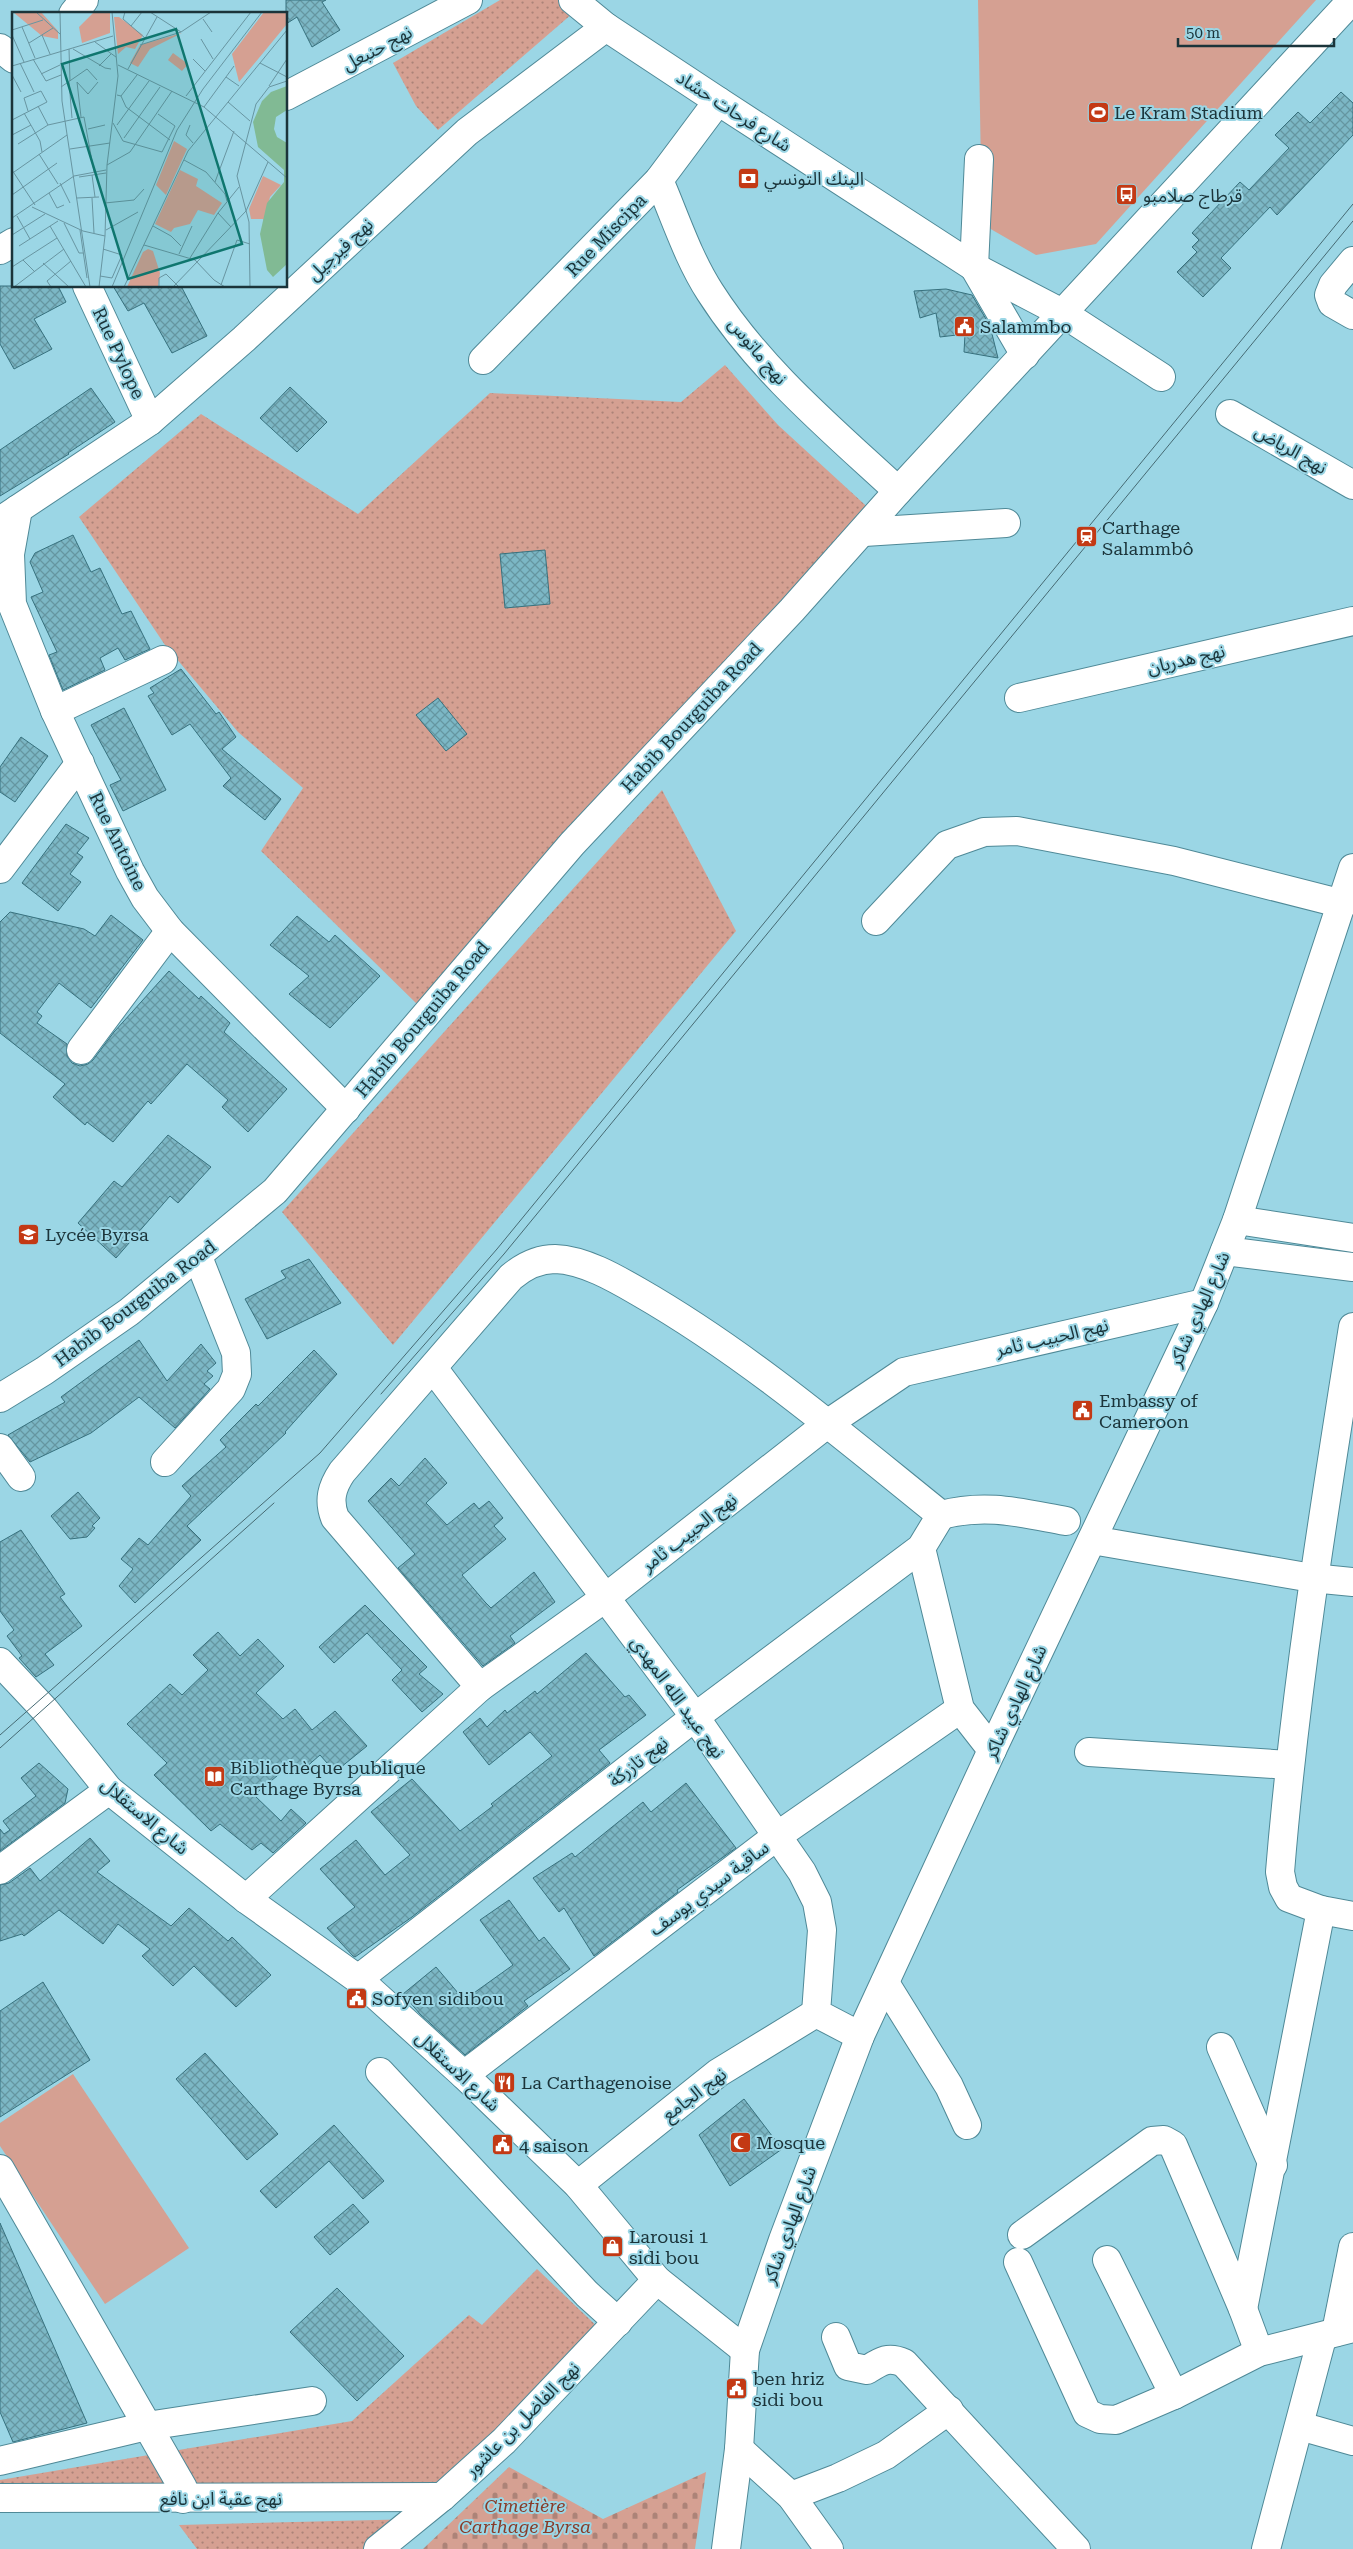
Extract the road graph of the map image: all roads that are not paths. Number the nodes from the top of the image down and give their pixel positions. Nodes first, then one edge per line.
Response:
1 (84, 0) edge
2 (468, 0) edge
3 (573, 0) edge
4 (1352, 0) edge
5 (75, 12) edge
6 (606, 27) junction
7 (0, 48) edge
8 (12, 57) edge
9 (288, 95) edge
10 (718, 101) junction
11 (979, 159) dead end
12 (659, 180) junction
13 (12, 243) edge
14 (0, 250) edge
15 (1353, 261) edge
16 (974, 266) junction
17 (88, 288) edge
18 (1064, 314) junction
19 (1353, 315) edge
20 (1025, 355) junction
21 (483, 360) dead end
22 (1161, 377) dead end
23 (1230, 414) dead end
24 (150, 421) junction
25 (1353, 485) edge
26 (898, 491) junction
27 (9, 515) edge
28 (1006, 523) dead end
29 (864, 532) junction
30 (1353, 621) edge
31 (164, 660) dead end
32 (1019, 698) dead end
33 (55, 711) junction
34 (80, 762) junction
35 (1353, 868) edge
36 (0, 869) edge
37 (1343, 904) junction
38 (876, 921) dead end
39 (170, 931) junction
40 (81, 1050) dead end
41 (346, 1109) junction
42 (1237, 1220) junction
43 (1353, 1238) edge
44 (1225, 1251) junction
45 (198, 1257) junction
46 (1353, 1268) edge
47 (1204, 1303) junction
48 (1353, 1327) edge
49 (433, 1368) junction
50 (0, 1398) edge
51 (827, 1424) junction
52 (0, 1448) edge
53 (165, 1462) dead end
54 (21, 1477) dead end
55 (941, 1514) junction
56 (1066, 1521) dead end
57 (1092, 1540) junction
58 (920, 1548) junction
59 (1312, 1578) junction
60 (1353, 1582) edge
61 (605, 1598) junction
62 (0, 1662) edge
63 (480, 1687) junction
64 (960, 1709) junction
65 (695, 1718) junction
66 (992, 1750) junction
67 (1089, 1752) dead end
68 (1289, 1764) junction
69 (109, 1790) junction
70 (777, 1836) junction
71 (0, 1870) edge
72 (246, 1899) junction
73 (1321, 1910) junction
74 (1353, 1916) edge
75 (358, 1979) junction
76 (885, 1983) junction
77 (816, 2013) junction
78 (860, 2036) junction
79 (1221, 2047) dead end
80 (380, 2072) dead end
81 (464, 2075) junction
82 (967, 2125) dead end
83 (1273, 2165) junction
84 (0, 2169) edge
85 (578, 2185) junction
86 (1022, 2235) dead end
87 (1353, 2247) edge
88 (1106, 2260) dead end
89 (1018, 2262) dead end
90 (657, 2280) junction
91 (1243, 2308) junction
92 (618, 2322) junction
93 (1337, 2333) edge
94 (836, 2337) dead end
95 (744, 2350) junction
96 (1259, 2352) junction
97 (1174, 2395) junction
98 (312, 2401) dead end
99 (949, 2410) junction
100 (147, 2426) junction
101 (1300, 2426) junction
102 (1353, 2441) edge
103 (739, 2449) junction
104 (0, 2461) edge
105 (791, 2496) junction
106 (442, 2497) junction
107 (0, 2498) edge
108 (183, 2499) junction
109 (378, 2549) edge
110 (726, 2549) edge
111 (830, 2549) edge
112 (1076, 2549) edge
113 (1266, 2549) edge

1 - 5 street
2 - 9 street, نهج حنبعل
3 - 6 street, شارع فرحات حشاد
4 - 18 street, Habib Bourguiba Road
6 - 10 street, شارع فرحات حشاد
6 - 24 street, نهج فيرجيل
7 - 8 street
10 - 12 street, Rue Miscipa
10 - 16 street, شارع فرحات حشاد
11 - 16 street
12 - 21 street, Rue Miscipa
12 - 26 street, نهج ماتوس
13 - 14 street
15 - 19 street
16 - 18 street, شارع فرحات حشاد
16 - 20 street, شارع فرحات حشاد
17 - 24 street, Rue Pylope
18 - 20 street, Habib Bourguiba Road
18 - 22 street, شارع فرحات حشاد
20 - 26 street, Habib Bourguiba Road
23 - 25 street, نهج الرياض
24 - 27 street, نهج فيرجيل
26 - 29 street, Habib Bourguiba Road
27 - 33 street, Rue Antoine
28 - 29 street
29 - 41 street, Habib Bourguiba Road
30 - 32 street, نهج هدريان
31 - 33 street
33 - 34 street, Rue Antoine
34 - 36 street
34 - 39 street, Rue Antoine
35 - 37 street, شارع الهادي شاكر
37 - 38 street
37 - 42 street, شارع الهادي شاكر
39 - 40 street
39 - 41 street, Rue Antoine
41 - 45 street, Habib Bourguiba Road
42 - 43 street
42 - 44 street, شارع الهادي شاكر
44 - 46 street
44 - 47 street, شارع الهادي شاكر
45 - 50 street, Habib Bourguiba Road
45 - 53 street
47 - 51 street, نهج الحبيب ثامر
47 - 57 street, شارع الهادي شاكر
48 - 59 street
49 - 51 street
49 - 61 street, نهج عبيد الله المهدي
49 - 63 street
51 - 55 street
51 - 61 street, نهج الحبيب ثامر
52 - 54 street
55 - 56 street
55 - 58 street
57 - 59 street
57 - 66 street, شارع الهادي شاكر
58 - 64 street
58 - 65 street, نهج تازركة
59 - 60 street
59 - 68 street
61 - 63 street, نهج الحبيب ثامر
61 - 65 street, نهج عبيد الله المهدي
62 - 69 street, شارع الاستقلال
63 - 72 street, نهج الحبيب ثامر
64 - 66 street
64 - 70 street, ساقية سيدي يوسف
65 - 70 street, نهج عبيد الله المهدي
65 - 75 street, نهج تازركة
66 - 76 street, شارع الهادي شاكر
67 - 68 street
68 - 73 street
69 - 71 street
69 - 72 street, شارع الاستقلال
70 - 77 street, نهج عبيد الله المهدي
70 - 81 street, ساقية سيدي يوسف
72 - 75 street, شارع الاستقلال
73 - 74 street
73 - 83 street
75 - 81 street, شارع الاستقلال
76 - 78 street, شارع الهادي شاكر
76 - 82 street
77 - 78 street
77 - 85 street, نهج الجامع
78 - 95 street, شارع الهادي شاكر
79 - 83 street
80 - 92 street
81 - 85 street, شارع الاستقلال
83 - 91 street
84 - 100 street
85 - 90 street, شارع الاستقلال
86 - 91 street
87 - 93 street
88 - 97 street
89 - 97 street
90 - 92 street, نهج الفاضل بن عاشور
90 - 95 street, شارع الاستقلال
91 - 96 street
92 - 106 street, نهج الفاضل بن عاشور
93 - 96 street
93 - 101 street
94 - 99 street
95 - 103 street, شارع الهادي شاكر
96 - 97 street
98 - 100 street
99 - 105 street
99 - 112 street
100 - 104 street
100 - 108 street
101 - 102 street
101 - 113 street
103 - 105 street
103 - 110 street, شارع الهادي شاكر
105 - 111 street
106 - 108 street, نهج عقبة ابن نافع
106 - 109 street, نهج الفاضل بن عاشور
107 - 108 street, نهج عقبة ابن نافع

